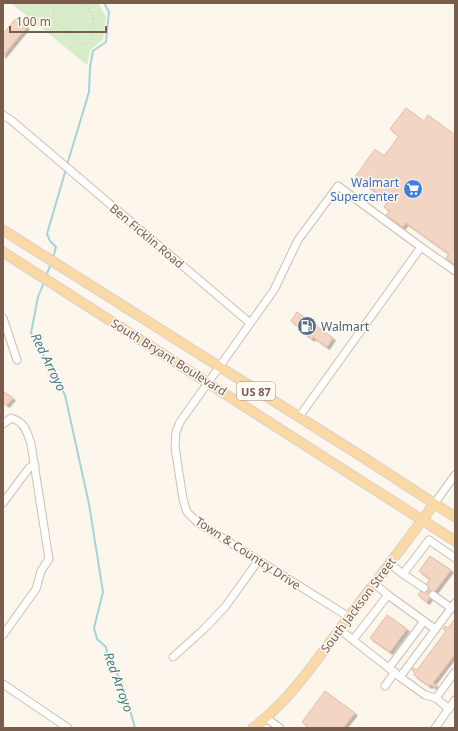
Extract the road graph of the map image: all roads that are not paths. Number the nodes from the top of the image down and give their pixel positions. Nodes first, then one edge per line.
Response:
1 (3, 115) edge
2 (3, 230) edge
3 (421, 246) junction
4 (3, 252) edge
5 (455, 271) edge
6 (3, 318) edge
7 (250, 323) junction
8 (17, 360) dead end
9 (218, 367) junction
10 (207, 382) junction
11 (299, 417) junction
12 (4, 422) edge
13 (36, 465) junction
14 (455, 475) edge
15 (3, 503) edge
16 (434, 504) junction
17 (455, 517) edge
18 (422, 520) junction
19 (455, 541) edge
20 (455, 558) edge
21 (258, 561) junction
22 (390, 564) junction
23 (403, 574) junction
24 (375, 584) junction
25 (424, 588) tunnel mouth
26 (388, 594) junction
27 (433, 595) tunnel mouth
28 (453, 606) edge
29 (349, 617) junction
30 (424, 621) junction
31 (435, 629) junction
32 (339, 630) junction
33 (3, 635) edge
34 (353, 640) junction
35 (173, 657) dead end
36 (395, 672) junction
37 (455, 672) edge
38 (3, 684) edge
39 (384, 686) dead end
40 (436, 698) junction
41 (455, 700) edge
42 (449, 709) junction
43 (266, 718) junction
44 (68, 728) edge
45 (253, 728) edge
46 (280, 728) edge
47 (435, 728) edge

1 - 7 street, Ben Ficklin Road
2 - 9 main road, South Bryant Boulevard / US 87
3 - 5 street
3 - 7 street
3 - 11 street
4 - 10 main road, South Bryant Boulevard / US 87
6 - 8 street
7 - 9 street
9 - 10 street, Town & Country Drive
9 - 11 main road, South Bryant Boulevard / US 87
10 - 18 main road, South Bryant Boulevard / US 87
10 - 21 street, Town & Country Drive
11 - 16 main road, South Bryant Boulevard / US 87
12 - 13 street
13 - 15 street
13 - 33 street
14 - 16 street, South Jackson Street
16 - 17 main road, South Bryant Boulevard / US 87
16 - 18 main road, South Jackson Street
18 - 19 main road, South Bryant Boulevard / US 87
18 - 22 main road, South Jackson Street
20 - 23 street
21 - 29 street, Town & Country Drive
21 - 35 street
22 - 23 street
22 - 24 main road, South Jackson Street
23 - 25 street
24 - 26 street
24 - 29 main road, South Jackson Street
26 - 30 street
26 - 34 street
27 - 28 street
28 - 31 street
29 - 32 main road, South Jackson Street
30 - 31 street
30 - 36 street
31 - 36 street
32 - 34 street
32 - 43 main road, South Jackson Street
34 - 36 street
36 - 39 street
36 - 40 street
37 - 40 street
38 - 44 street
40 - 42 street
41 - 42 street
42 - 47 street
43 - 45 main road, South Jackson Street
43 - 46 street

